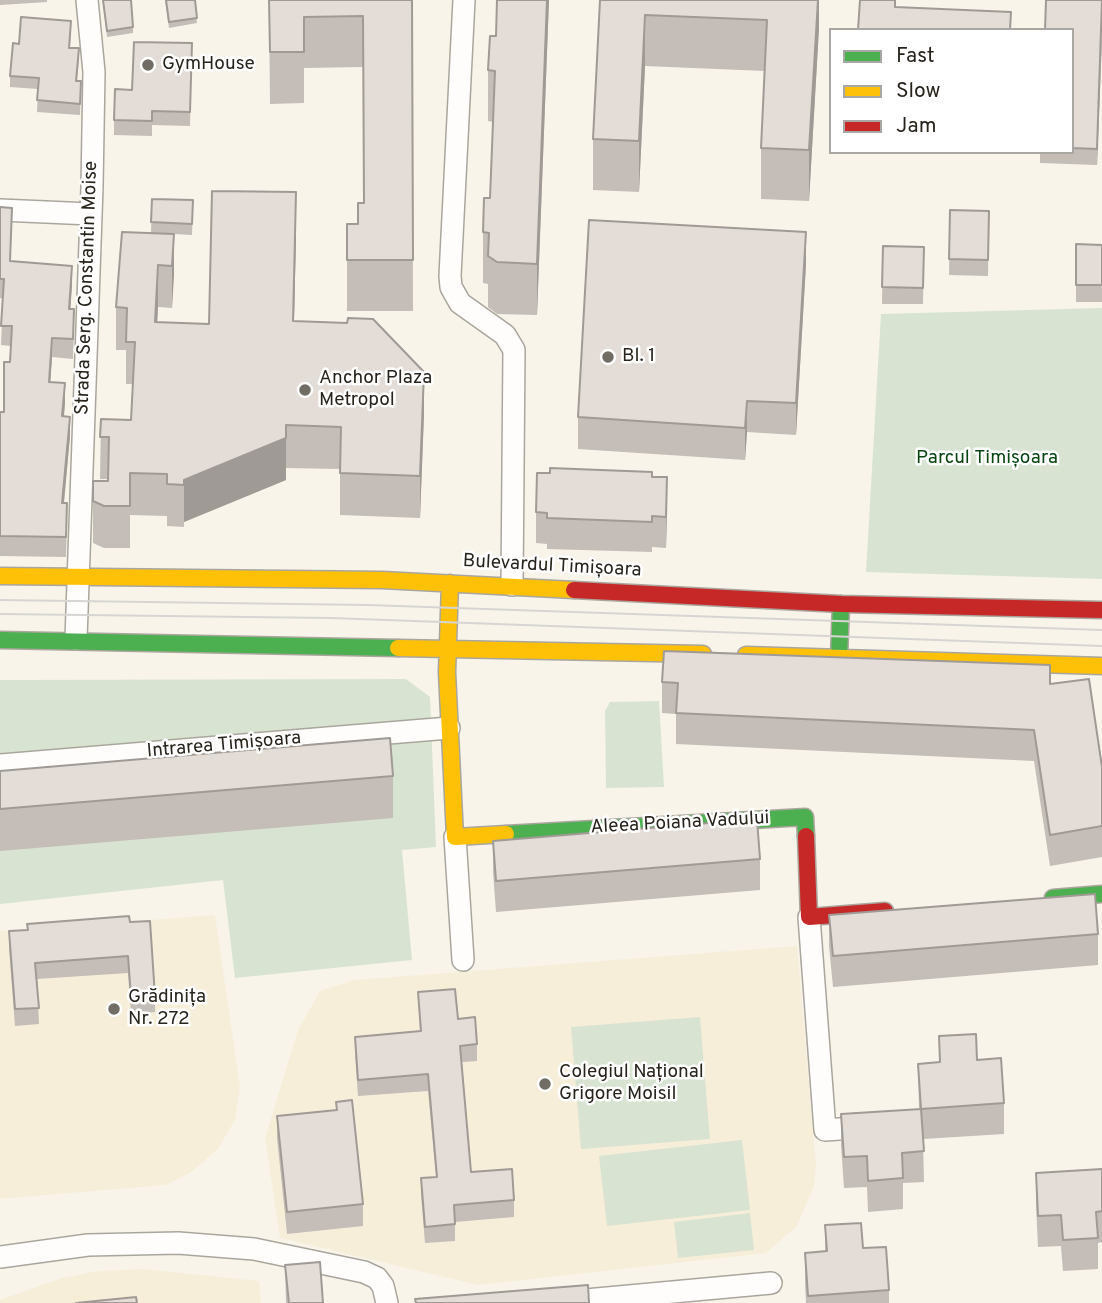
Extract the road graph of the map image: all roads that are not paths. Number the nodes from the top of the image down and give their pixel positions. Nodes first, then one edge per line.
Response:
1 (88, 0) edge
2 (464, 0) edge
3 (0, 210) edge
4 (92, 214) junction
5 (78, 575) junction
6 (0, 576) edge
7 (450, 583) junction
8 (512, 585) junction
9 (841, 604) junction
10 (1102, 610) edge
11 (76, 639) junction
12 (0, 640) edge
13 (448, 648) junction
14 (839, 657) junction
15 (1102, 666) edge
16 (449, 728) junction
17 (0, 765) edge
18 (455, 837) junction
19 (1102, 894) edge
20 (1039, 899) edge
21 (903, 909) edge
22 (808, 917) junction
23 (463, 960) dead end
24 (880, 1126) edge
25 (0, 1256) edge
26 (771, 1283) dead end
27 (691, 1297) edge
28 (387, 1303) edge
29 (553, 1303) edge

1 - 4 street, Strada Serg. Constantin Moise
2 - 8 street
3 - 4 street
4 - 5 street, Strada Serg. Constantin Moise
5 - 6 main road, Bulevardul Timișoara
5 - 7 main road, Bulevardul Timișoara
5 - 11 street, Strada Serg. Constantin Moise
7 - 8 main road, Bulevardul Timișoara
7 - 13 main road
8 - 9 main road, Bulevardul Timișoara
9 - 10 main road, Bulevardul Timișoara
9 - 14 main road
11 - 12 main road
11 - 13 main road
13 - 14 main road
13 - 16 main road
14 - 15 main road
16 - 17 street, Intrarea Timișoara
16 - 18 main road
18 - 22 main road, Aleea Poiana Vadului
18 - 23 street
19 - 20 main road
21 - 22 main road
22 - 24 street, Aleea Poiana Vadului
25 - 28 street
26 - 27 street
27 - 29 street

